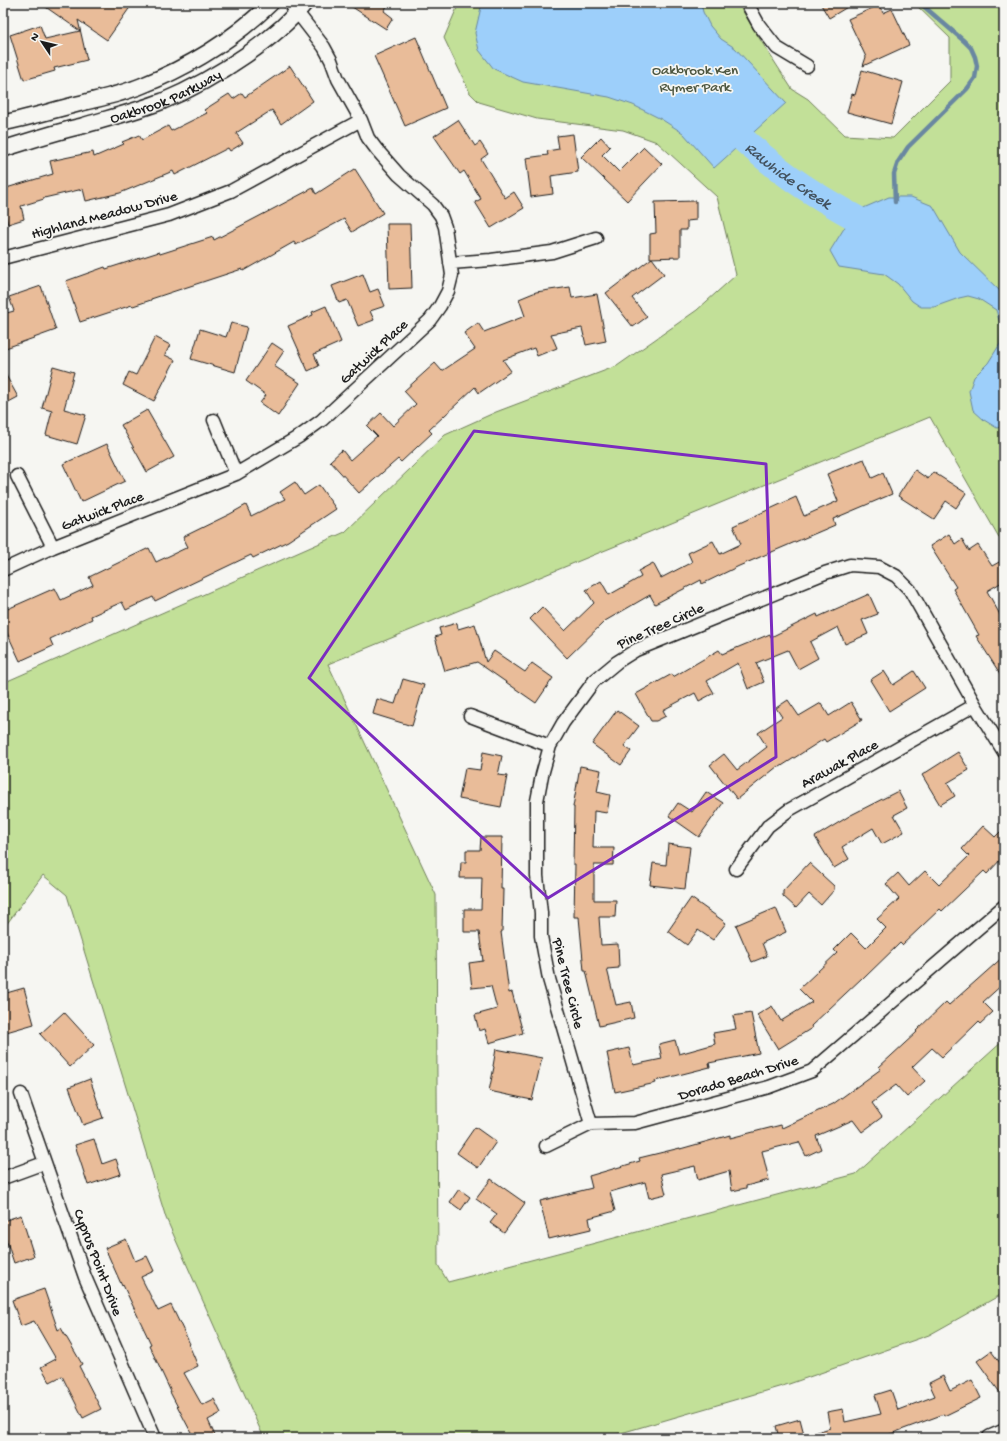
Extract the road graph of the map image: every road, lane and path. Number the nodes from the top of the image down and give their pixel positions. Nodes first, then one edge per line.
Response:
1 (271, 3) edge
2 (747, 3) edge
3 (297, 6) edge
4 (807, 66) dead end
5 (361, 120) junction
6 (3, 123) edge
7 (3, 149) edge
8 (596, 238) dead end
9 (3, 258) edge
10 (450, 263) junction
11 (214, 420) dead end
12 (236, 474) junction
13 (17, 476) dead end
14 (53, 547) junction
15 (3, 570) edge
16 (975, 705) junction
17 (470, 716) dead end
18 (550, 746) junction
19 (1004, 752) edge
20 (736, 869) dead end
21 (1004, 906) edge
22 (21, 1094) dead end
23 (591, 1124) junction
24 (546, 1146) dead end
25 (44, 1163) junction
26 (3, 1178) edge
27 (1004, 1432) edge
28 (156, 1438) edge
29 (990, 1438) edge

1 - 6 street, Oakbrook Parkway
2 - 4 street
3 - 5 street, Gatwick Place
3 - 7 street, Oakbrook Parkway
5 - 9 street, Highland Meadow Drive
5 - 10 street, Gatwick Place
8 - 10 street
10 - 12 street, Gatwick Place
11 - 12 street
12 - 14 street, Gatwick Place
13 - 14 street
14 - 15 street, Gatwick Place
16 - 18 street, Pine Tree Circle
16 - 19 street, Pine Tree Circle
16 - 20 street, Arawak Place
17 - 18 street
18 - 23 street, Pine Tree Circle
21 - 23 street, Dorado Beach Drive
22 - 25 street, Cyprus Point Drive
23 - 24 street, Dorado Beach Drive
25 - 26 street
25 - 28 street, Cyprus Point Drive
27 - 29 street

